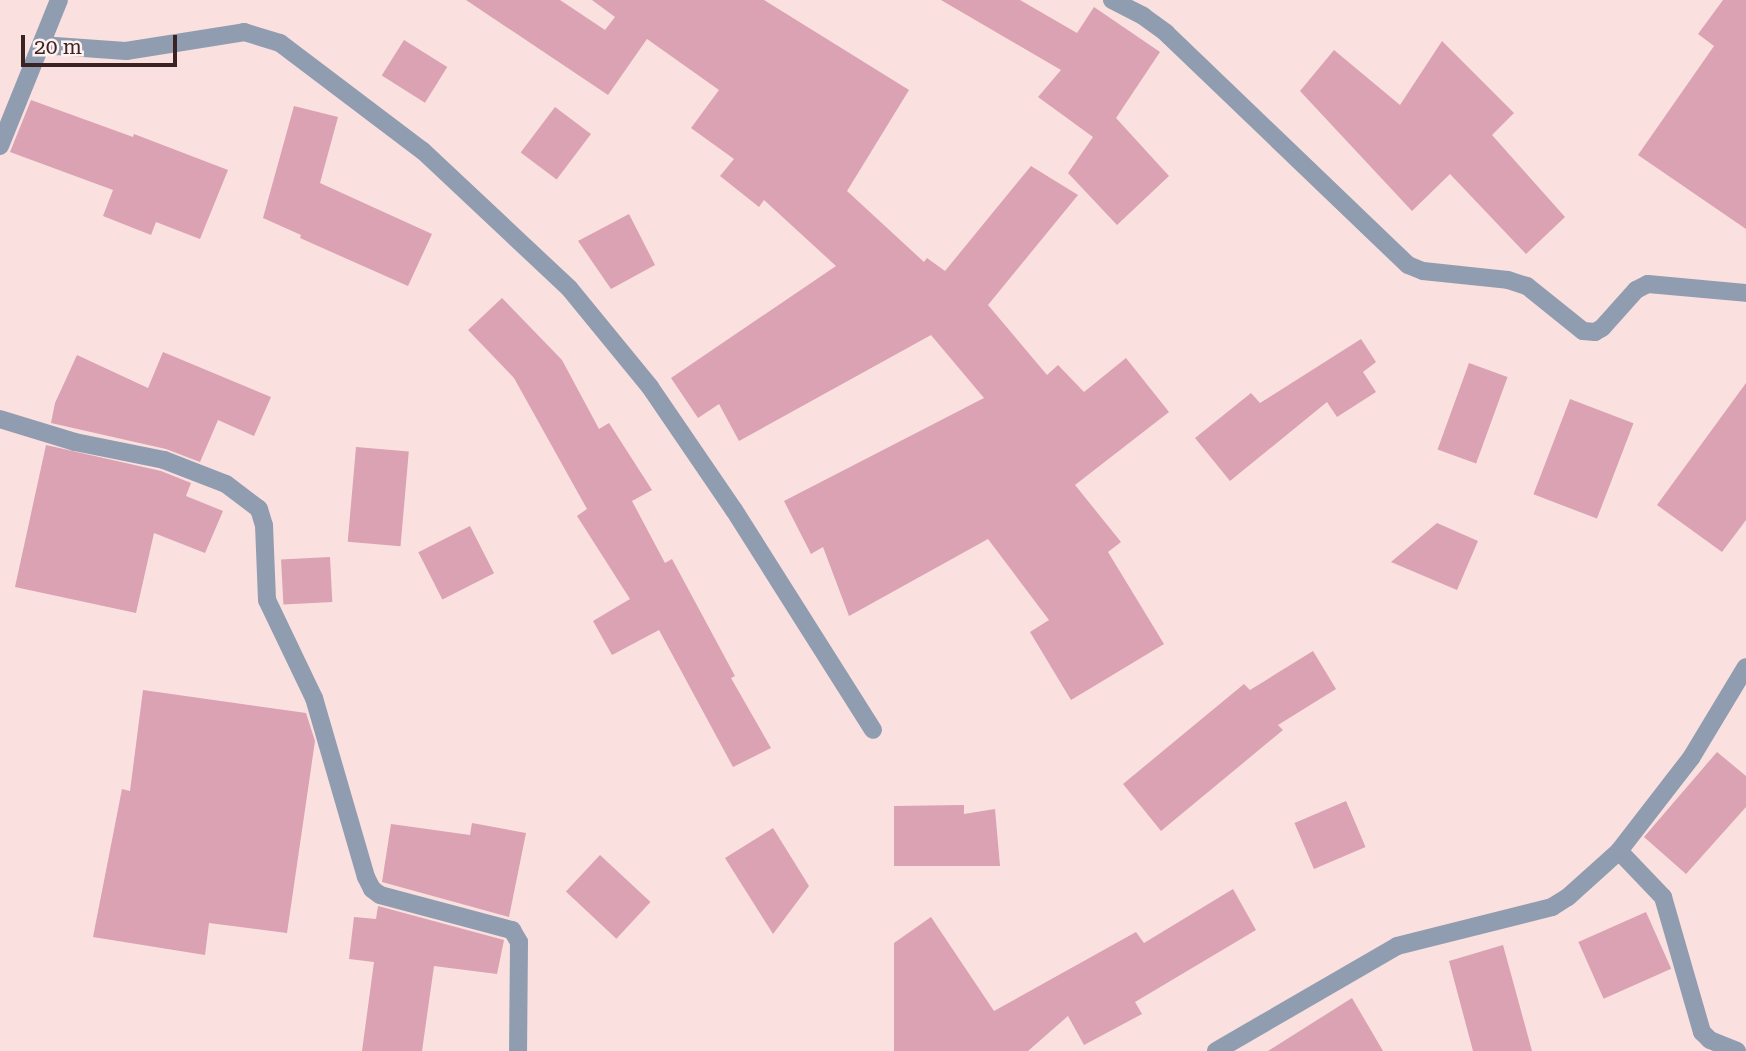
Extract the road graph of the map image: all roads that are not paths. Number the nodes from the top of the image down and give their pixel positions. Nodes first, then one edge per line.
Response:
1 (59, 0) edge
2 (1112, 0) edge
3 (41, 45) junction
4 (0, 146) edge
5 (1746, 293) edge
6 (0, 419) edge
7 (1746, 667) edge
8 (873, 730) dead end
9 (1619, 851) junction
10 (518, 1051) edge
11 (1216, 1051) edge
12 (1737, 1051) edge

1 - 3 street
2 - 5 street
3 - 4 street
3 - 8 street
6 - 10 street
7 - 9 street
9 - 11 street
9 - 12 street

